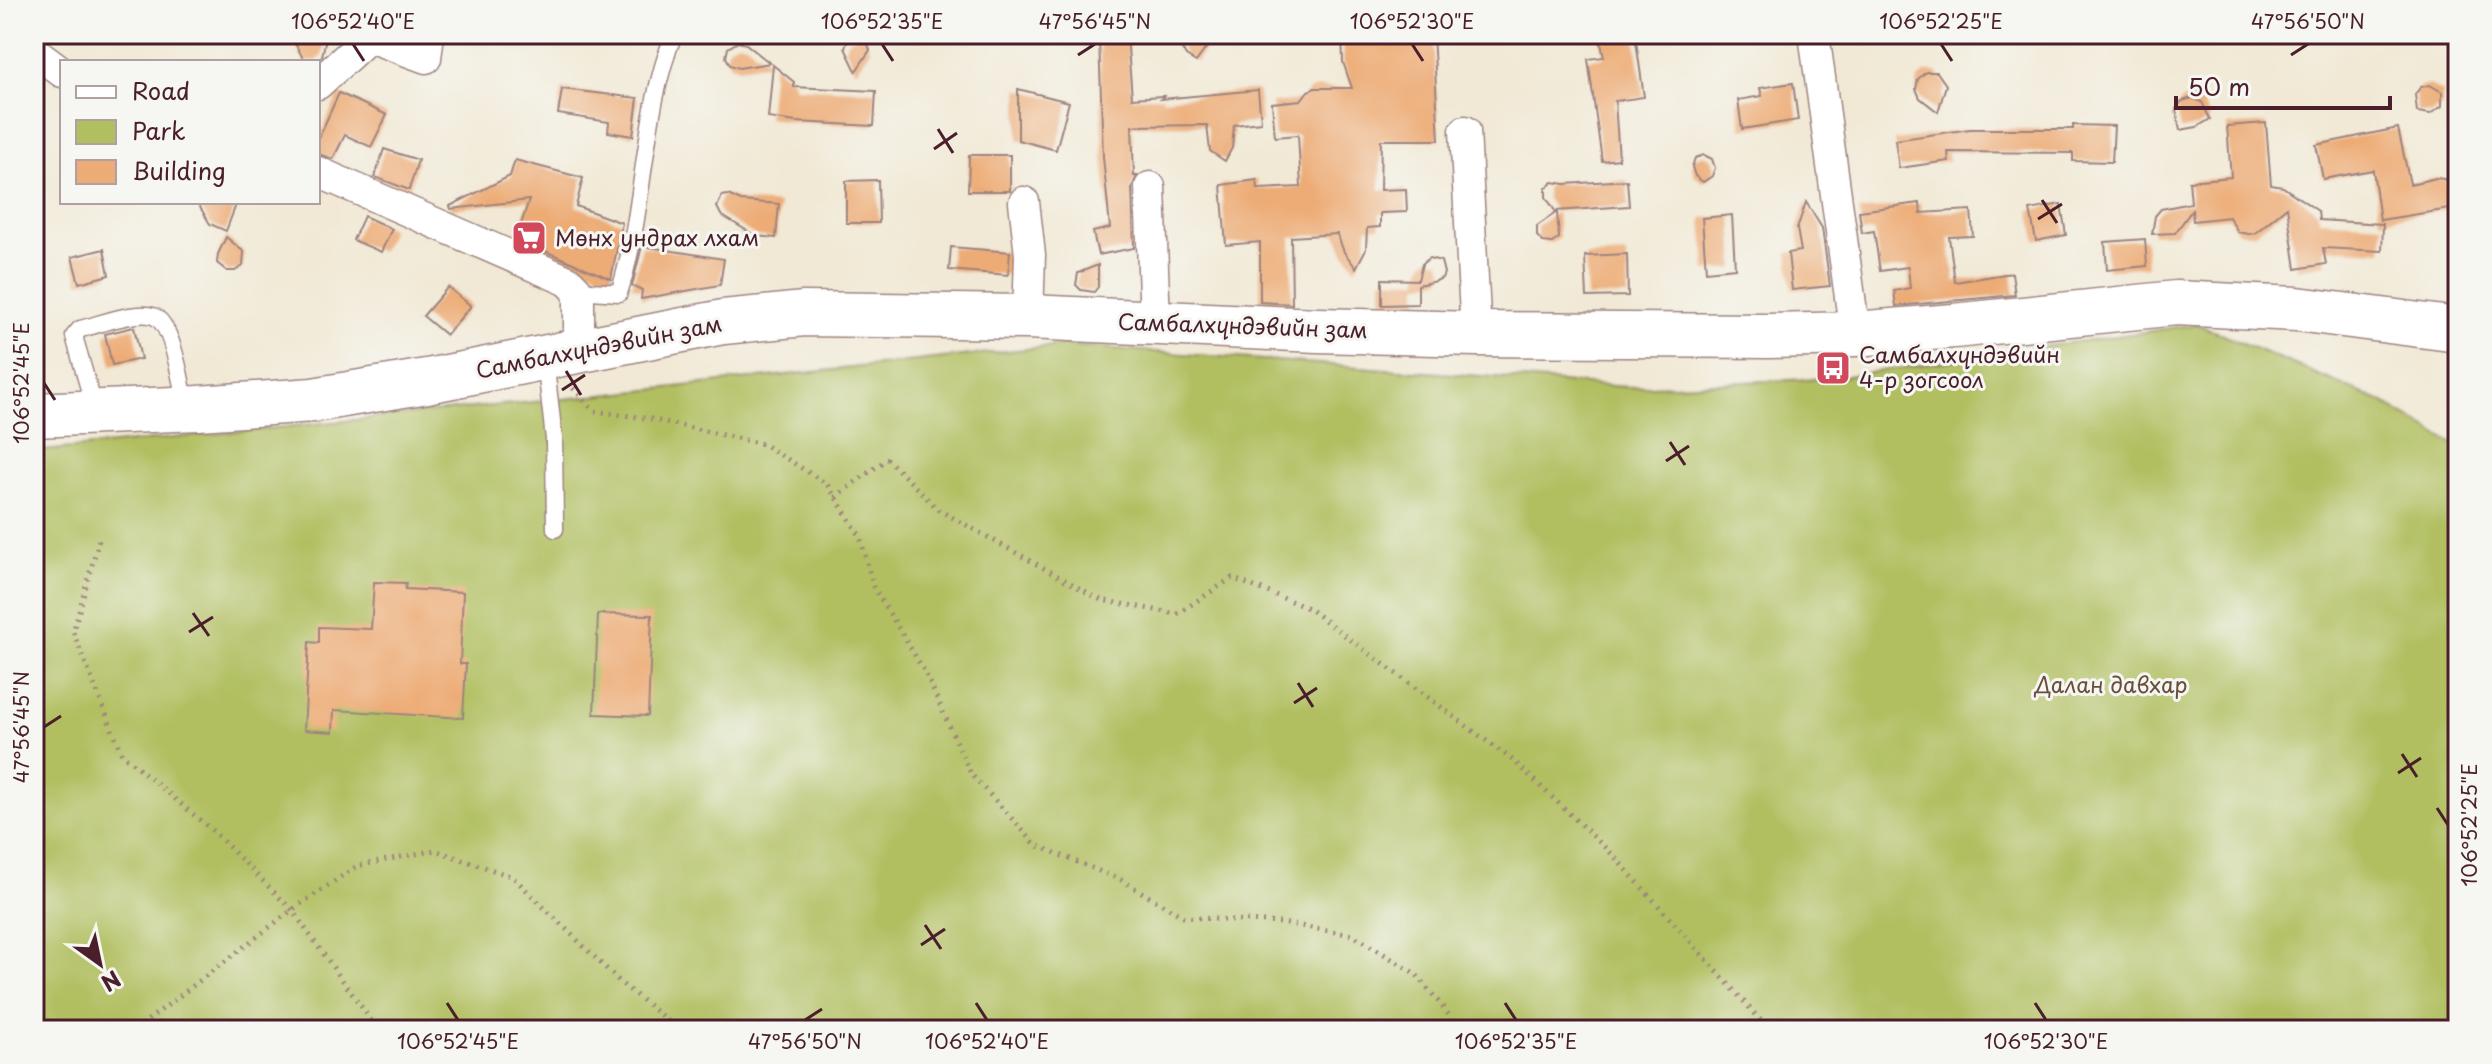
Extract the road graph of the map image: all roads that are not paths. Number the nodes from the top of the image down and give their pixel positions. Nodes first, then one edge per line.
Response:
1 (429, 34) edge
2 (674, 34) edge
3 (1814, 34) edge
4 (369, 36) edge
5 (34, 51) edge
6 (60, 70) edge
7 (320, 82) edge
8 (1465, 131) dead end
9 (320, 173) edge
10 (1150, 187) dead end
11 (1024, 202) dead end
12 (577, 290) junction
13 (1028, 317) junction
14 (1155, 323) junction
15 (1476, 334) junction
16 (1855, 334) junction
17 (2453, 335) edge
18 (562, 354) junction
19 (186, 409) junction
20 (96, 412) junction
21 (34, 415) edge
22 (555, 529) dead end

1 - 4 street
2 - 12 lane
3 - 16 street
4 - 7 street
5 - 6 street
8 - 15 street
9 - 12 street
10 - 14 street
11 - 13 street
12 - 18 street
13 - 14 street, Самбалхүндэвийн зам
13 - 18 street, Самбалхүндэвийн зам
14 - 15 street, Самбалхүндэвийн зам
15 - 16 street, Самбалхүндэвийн зам
16 - 17 street, Самбалхүндэвийн зам
18 - 19 street, Самбалхүндэвийн зам
18 - 22 lane
19 - 20 street, Самбалхүндэвийн зам
19 - 20 lane
20 - 21 street, Самбалхүндэвийн зам

